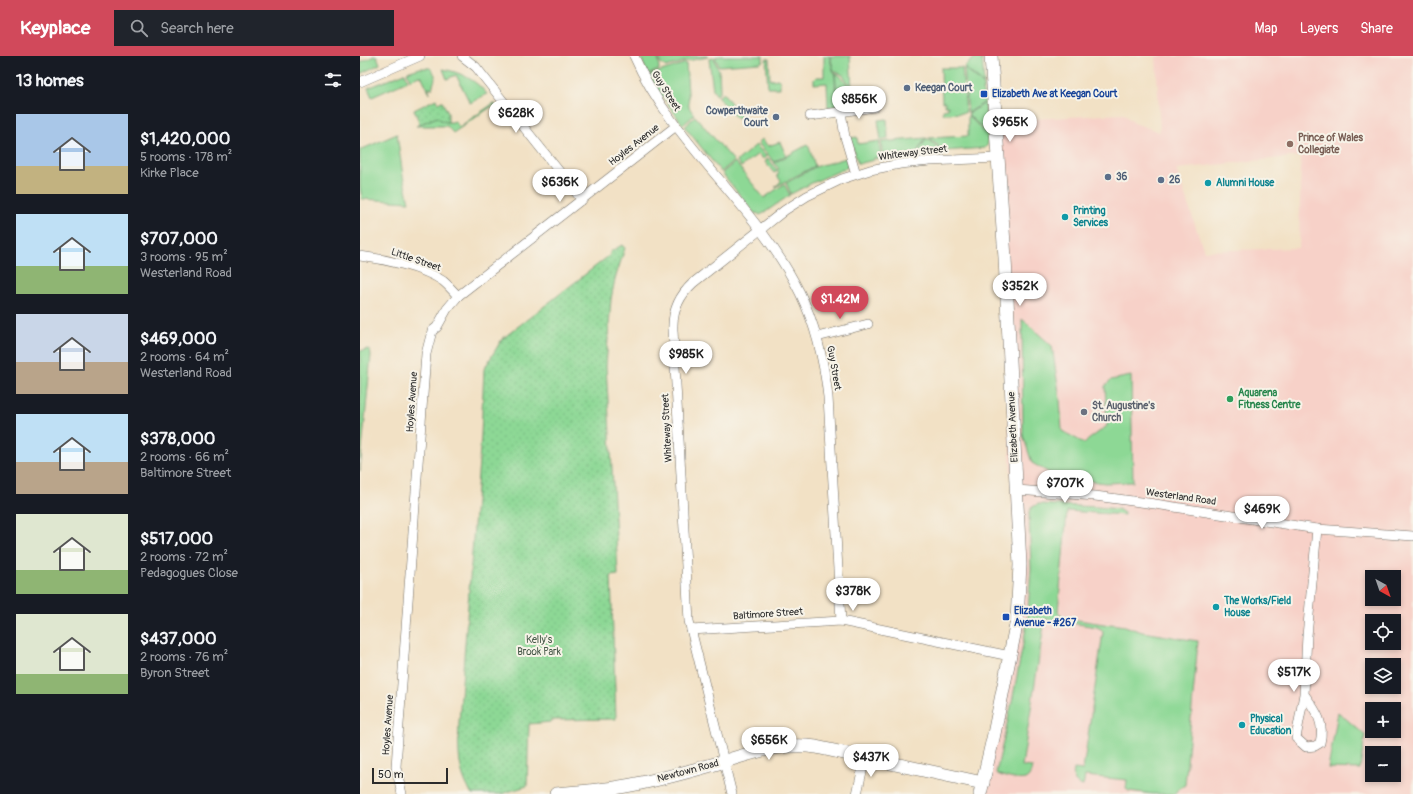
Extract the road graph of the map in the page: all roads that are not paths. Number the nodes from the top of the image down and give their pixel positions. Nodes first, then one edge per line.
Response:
1 (420, 56) edge
2 (462, 56) edge
3 (634, 56) edge
4 (991, 56) edge
5 (360, 82) edge
6 (875, 107) dead end
7 (841, 112) junction
8 (810, 116) dead end
9 (676, 126) junction
10 (998, 158) junction
11 (856, 174) junction
12 (582, 200) junction
13 (760, 230) junction
14 (360, 256) edge
15 (458, 296) junction
16 (868, 324) dead end
17 (817, 337) junction
18 (1017, 490) junction
19 (1316, 529) junction
20 (1413, 536) edge
21 (841, 620) junction
22 (691, 630) junction
23 (1010, 656) junction
24 (1304, 694) junction
25 (865, 758) junction
26 (724, 761) junction
27 (981, 788) edge
28 (402, 794) edge
29 (556, 794) edge
30 (732, 794) edge
31 (857, 794) edge

1 - 5 street
2 - 12 street
3 - 9 street, Guy Street
4 - 10 main road, Elizabeth Avenue
6 - 7 street
7 - 8 street
7 - 11 street
9 - 12 street, Hoyles Avenue
9 - 13 street, Guy Street
10 - 11 street, Whiteway Street
10 - 18 main road, Elizabeth Avenue
11 - 13 street, Whiteway Street
12 - 15 street, Hoyles Avenue
13 - 17 street, Guy Street
13 - 22 street, Whiteway Street
14 - 15 street, Little Street
15 - 28 street, Hoyles Avenue
16 - 17 street
17 - 21 street, Guy Street
18 - 19 street, Westerland Road
18 - 23 main road, Elizabeth Avenue
19 - 20 street, Westerland Road
19 - 24 street
21 - 22 street, Baltimore Street
21 - 23 street, Baltimore Street
22 - 26 street, Whiteway Street
23 - 27 main road, Elizabeth Avenue
24 - 24 street
25 - 26 main road, Newtown Road
25 - 27 main road, Newtown Road
25 - 31 street
26 - 29 main road, Newtown Road
26 - 30 street, Whiteway Street

